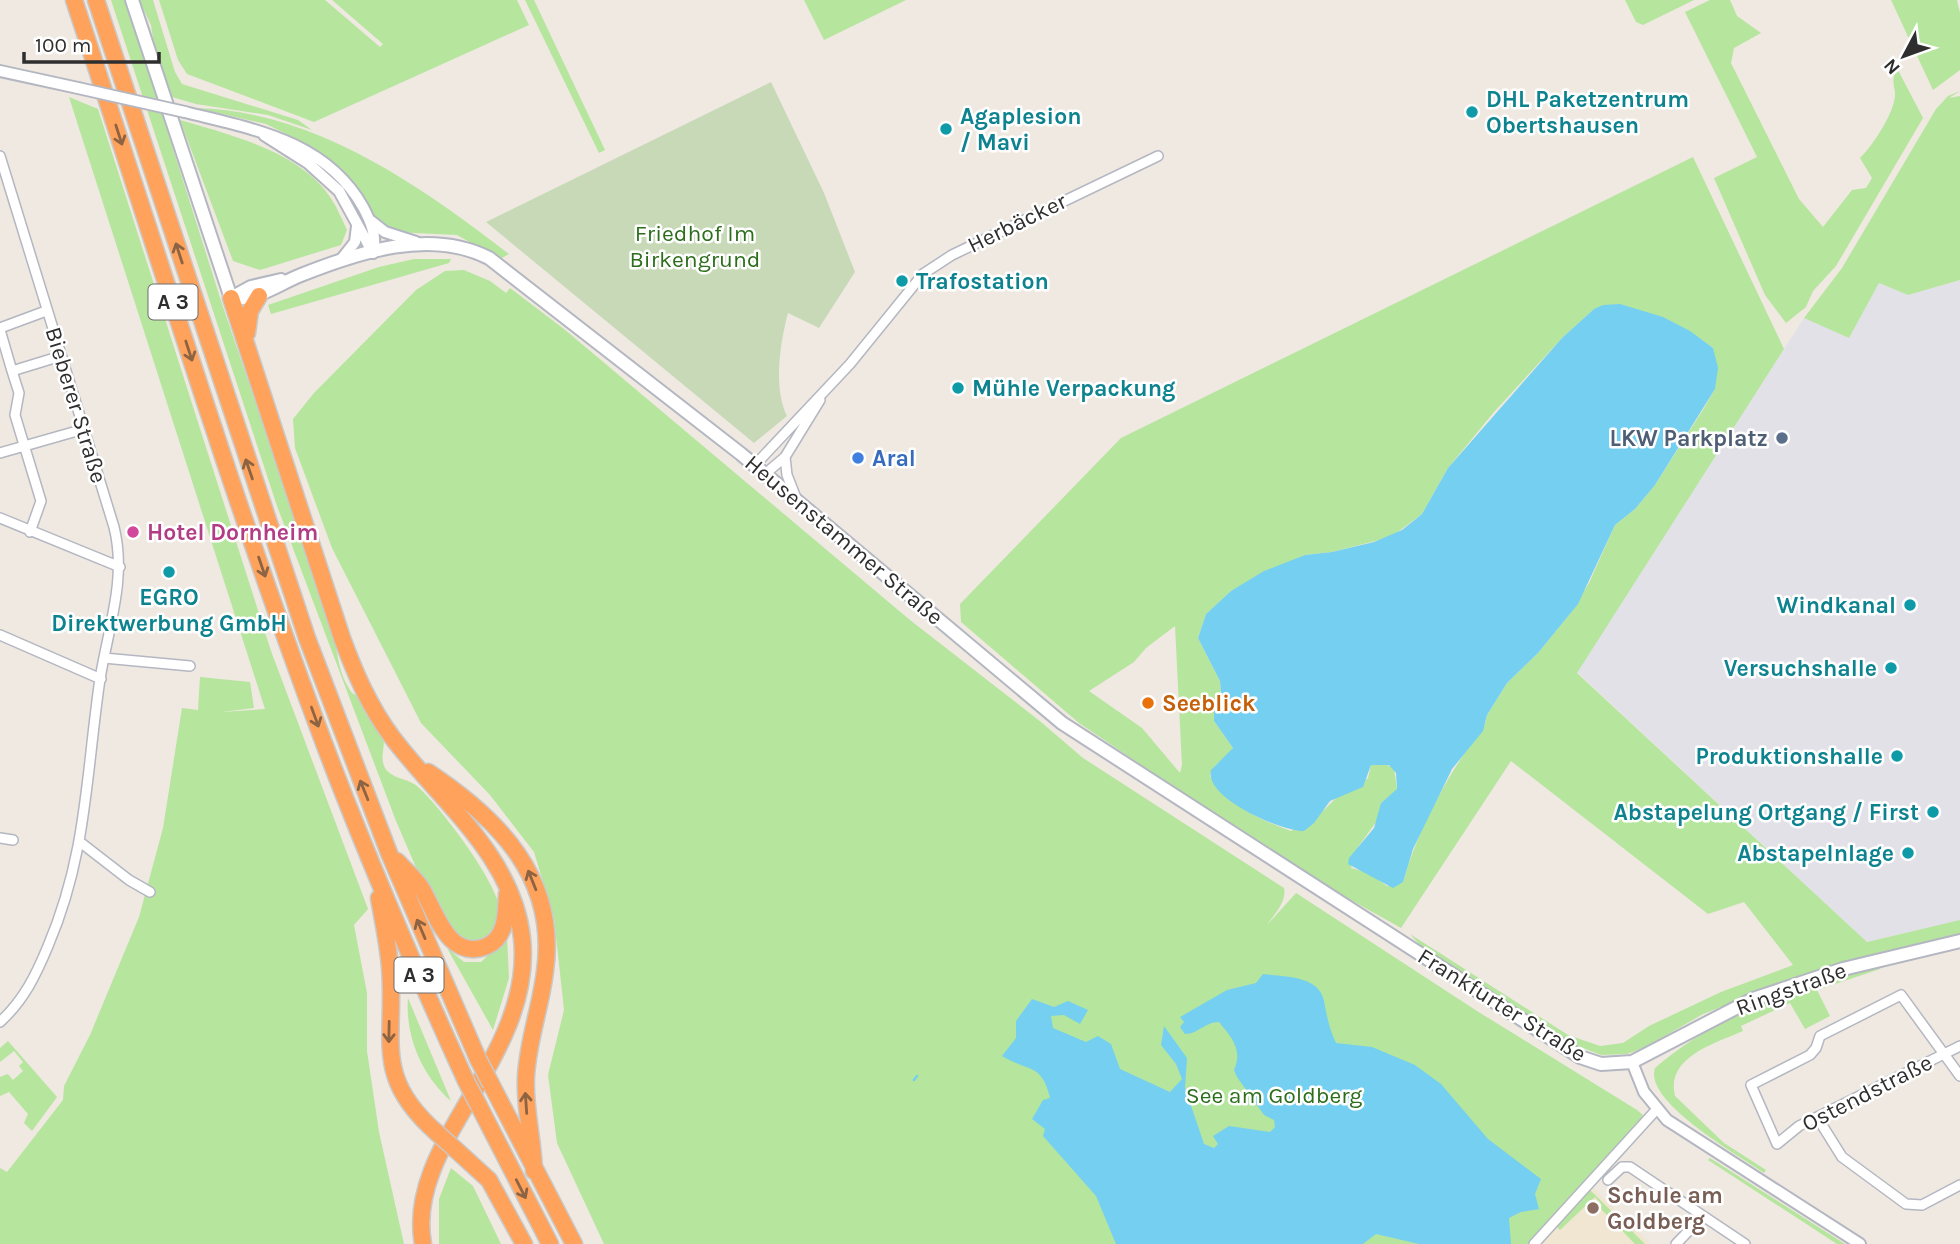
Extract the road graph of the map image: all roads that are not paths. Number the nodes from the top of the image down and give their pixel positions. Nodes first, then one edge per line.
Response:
1 (75, 0) edge
2 (96, 0) edge
3 (132, 0) edge
4 (0, 71) edge
5 (0, 156) edge
6 (1158, 156) dead end
7 (361, 216) junction
8 (416, 242) junction
9 (373, 253) junction
10 (339, 262) junction
11 (224, 273) junction
12 (255, 292) junction
13 (232, 298) junction
14 (46, 311) junction
15 (0, 329) edge
16 (247, 343) junction
17 (61, 356) junction
18 (4, 360) edge
19 (12, 371) junction
20 (822, 395) junction
21 (84, 429) junction
22 (23, 447) junction
23 (0, 453) edge
24 (785, 457) junction
25 (760, 469) junction
26 (797, 500) junction
27 (0, 518) edge
28 (30, 532) junction
29 (120, 567) junction
30 (0, 635) edge
31 (104, 657) junction
32 (190, 666) dead end
33 (100, 679) junction
34 (409, 758) junction
35 (0, 838) edge
36 (13, 840) dead end
37 (80, 842) junction
38 (389, 853) junction
39 (373, 868) junction
40 (1303, 881) joint
41 (508, 884) junction
42 (150, 892) dead end
43 (1960, 942) edge
44 (0, 1021) edge
45 (1960, 1046) edge
46 (1944, 1054) junction
47 (1632, 1062) junction
48 (1960, 1076) edge
49 (1657, 1110) junction
50 (1817, 1117) junction
51 (534, 1171) junction
52 (1608, 1180) dead end
53 (1960, 1185) edge
54 (1703, 1216) junction
55 (424, 1244) edge
56 (524, 1244) edge
57 (550, 1244) edge
58 (574, 1244) edge
59 (1534, 1244) edge
60 (1676, 1244) edge
61 (1745, 1244) edge
62 (1860, 1244) edge

1 -> 39 highway, A 3
38 -> 2 highway, A 3
3 - 11 main road
4 - 7 street, bridge
5 - 14 street, Bieberer Straße
6 - 20 street, Herbäcker
7 - 8 street
7 - 9 street
7 - 10 street
8 - 9 main road, Heusenstammer Straße
8 - 25 main road, Heusenstammer Straße
9 - 10 main road, Heusenstammer Straße
10 - 12 main road, Heusenstammer Straße
11 - 12 main road
11 - 13 main road
12 - 13 main road
12 - 16 highway
13 - 16 highway
14 - 15 street
14 - 17 street, Bieberer Straße
15 - 18 street
16 - 34 highway
17 - 19 street
17 - 21 street, Bieberer Straße
18 - 19 street
19 - 22 street
20 - 24 street
20 - 25 street
21 - 22 street
21 - 29 street, Bieberer Straße
22 - 23 street
22 - 28 street
24 - 25 street
24 - 26 street
25 - 26 main road, Heusenstammer Straße
26 - 40 main road, Heusenstammer Straße
27 - 28 street
28 - 29 street
29 - 31 street, Bieberer Straße
30 - 33 street
31 - 32 street
31 - 33 street, Bieberer Straße
33 - 37 street, Bieberer Straße
34 - 41 highway
51 -> 34 highway
35 - 36 street
37 - 42 street
37 - 44 street, Bieberer Straße
38 - 41 highway
51 -> 38 highway, A 3, bridge
39 -> 56 highway, bridge
39 -> 57 highway, A 3, bridge
40 - 47 main road, Frankfurter Straße
41 - 55 highway
43 - 47 main road, Ringstraße
45 - 46 street, Ostendstraße
46 - 48 street
46 - 50 street, Ostendstraße
46 - 50 street, Ostendstraße
47 - 49 street
49 - 59 street
49 - 62 street
50 - 53 street
51 - 58 highway, A 3
52 - 54 street
54 - 60 street
54 - 61 street

